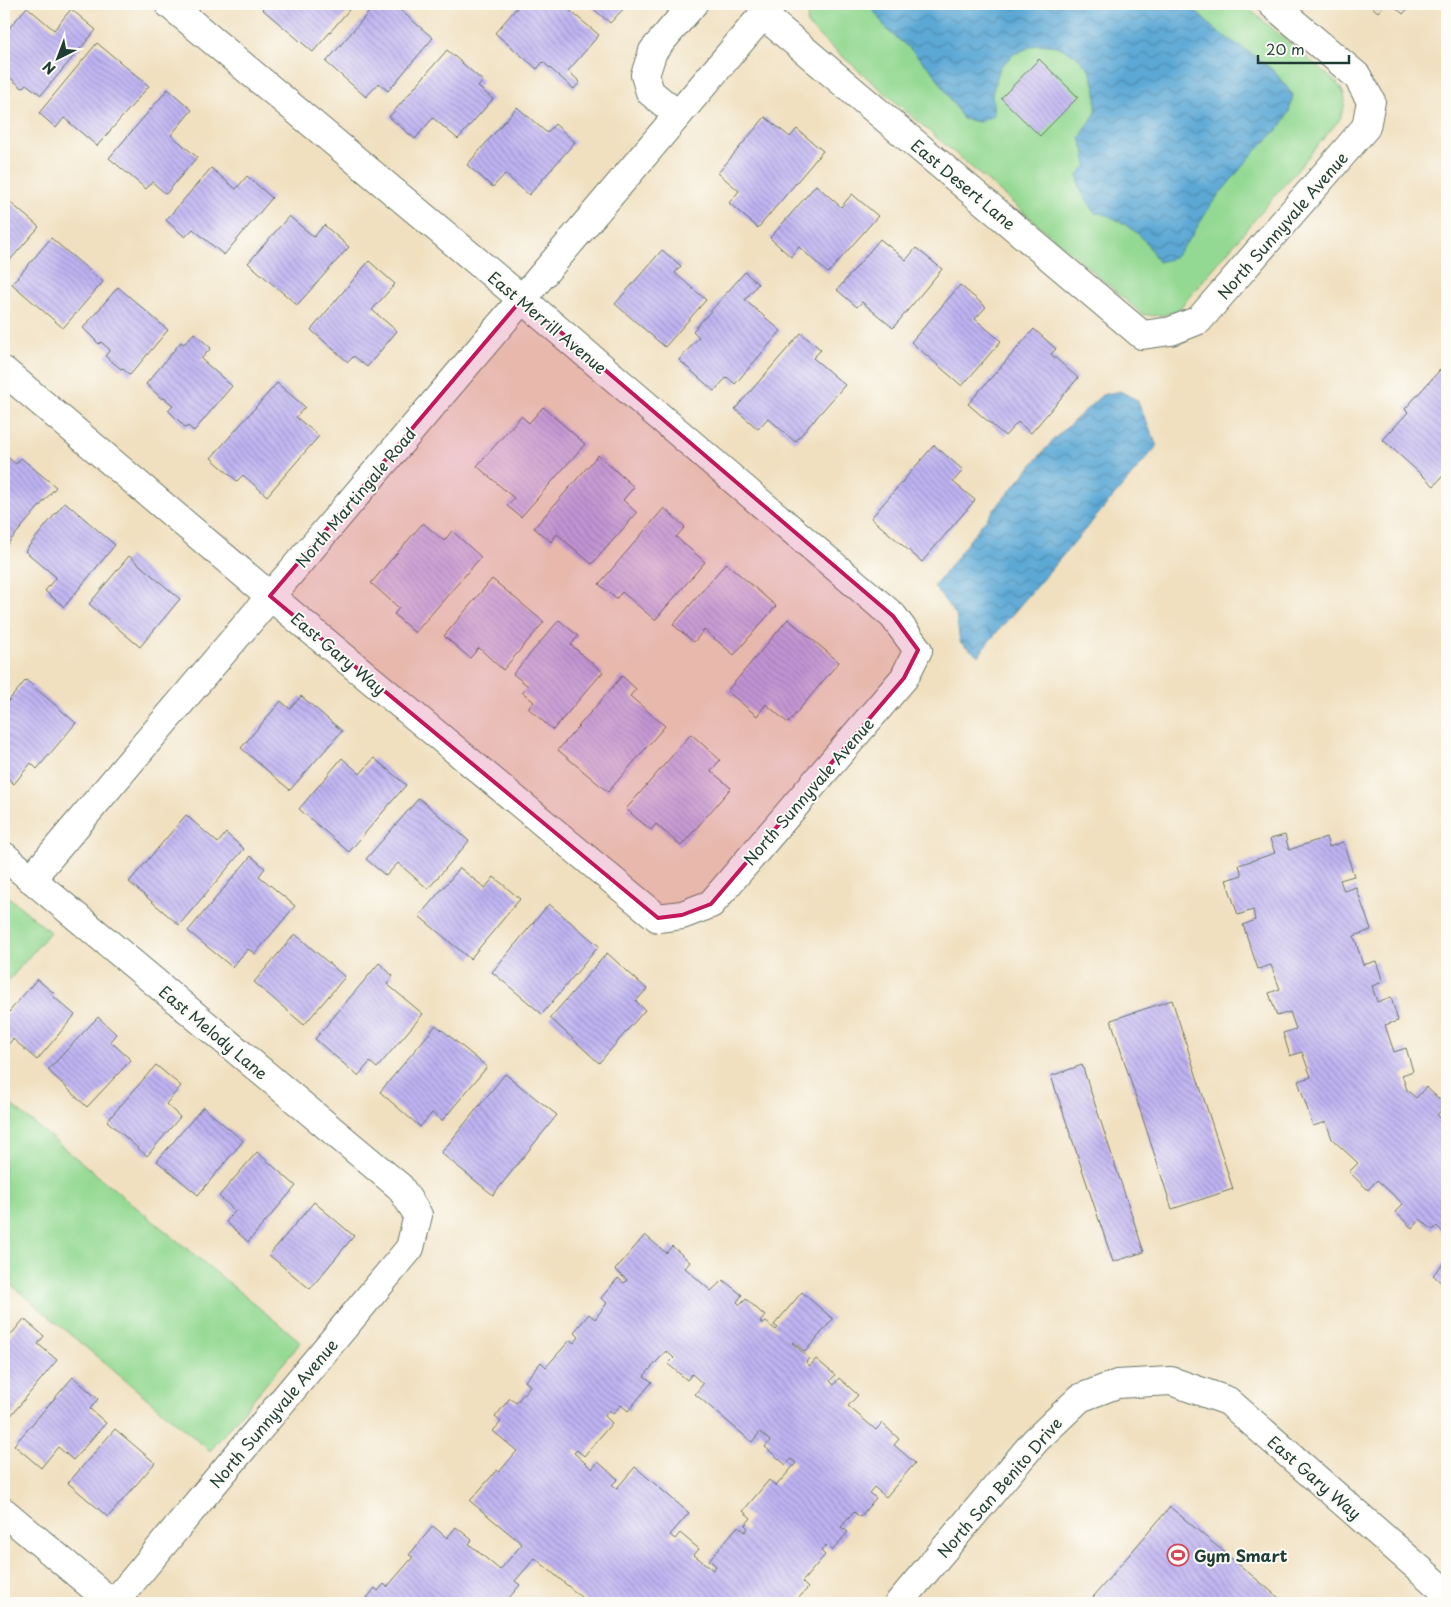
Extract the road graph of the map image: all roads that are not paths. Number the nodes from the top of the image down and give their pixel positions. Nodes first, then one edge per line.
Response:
1 (169, 4) edge
2 (693, 4) edge
3 (1272, 4) edge
4 (768, 9) edge
5 (678, 115) junction
6 (522, 299) junction
7 (1171, 331) joint
8 (4, 371) edge
9 (270, 596) junction
10 (918, 650) joint
11 (4, 856) edge
12 (31, 879) junction
13 (682, 915) joint
14 (418, 1215) joint
15 (1171, 1381) joint
16 (4, 1512) edge
17 (1447, 1593) edge
18 (113, 1603) edge
19 (899, 1603) edge

1 - 6 street, East Merrill Avenue
2 - 5 street
3 - 7 street, North Sunnyvale Avenue
4 - 5 street, North Martingale Road
4 - 7 street, East Desert Lane
5 - 6 street, North Martingale Road
6 - 9 street, North Martingale Road
6 - 10 street, East Merrill Avenue
8 - 9 street, East Gary Way
9 - 12 street, North Martingale Road
9 - 13 street, East Gary Way
10 - 13 street, North Sunnyvale Avenue
11 - 12 street, East Melody Lane
12 - 14 street, East Melody Lane
14 - 18 street, North Sunnyvale Avenue
15 - 17 street, East Gary Way
15 - 19 street, North San Benito Drive
16 - 18 street

